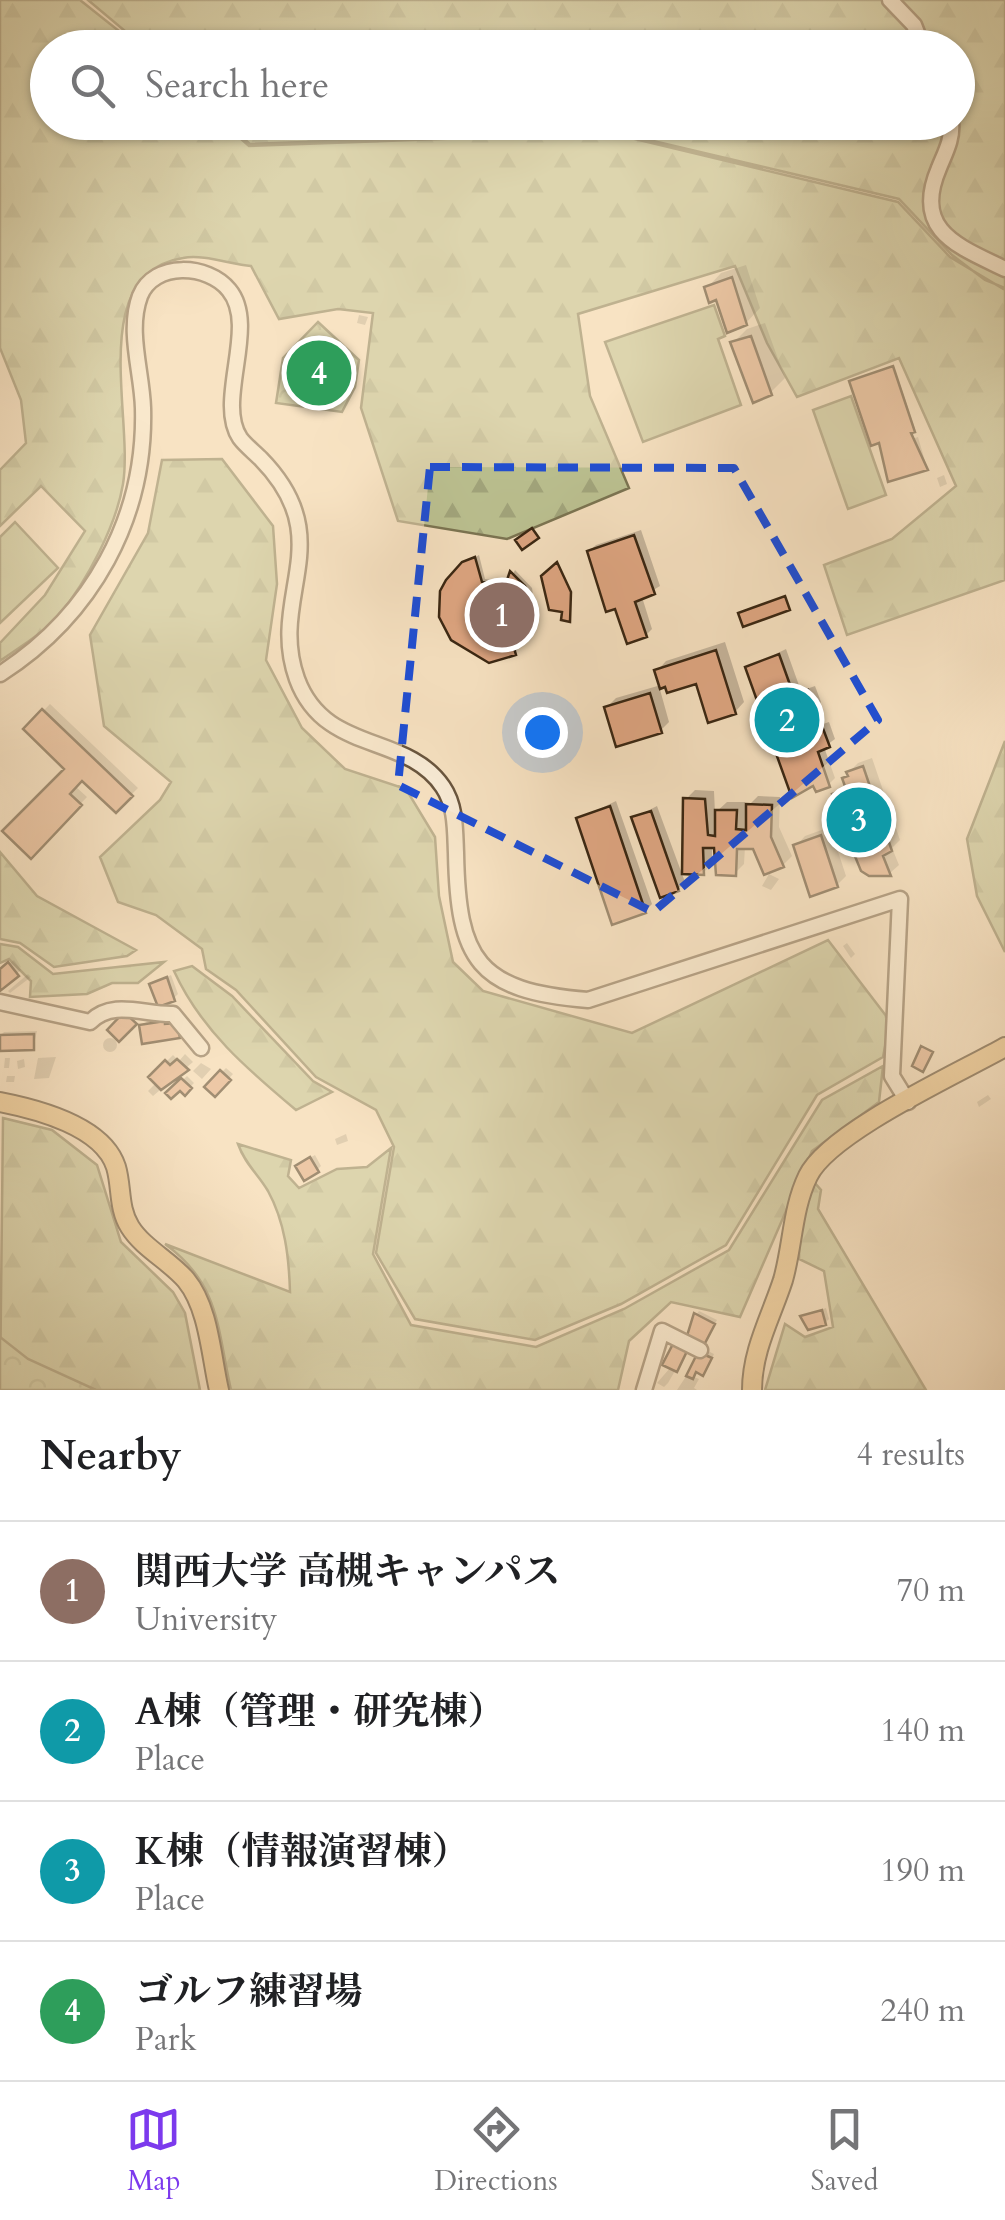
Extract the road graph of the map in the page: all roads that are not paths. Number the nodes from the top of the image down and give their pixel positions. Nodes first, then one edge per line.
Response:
1 (890, 0) edge
2 (916, 30) edge
3 (949, 140) edge
4 (1005, 269) edge
5 (0, 674) edge
6 (0, 1002) edge
7 (1005, 1047) edge
8 (201, 1048) dead end
9 (0, 1102) edge
10 (908, 1102) junction
11 (700, 1350) dead end
12 (219, 1390) edge
13 (644, 1390) edge
14 (752, 1390) edge

1 - 2 street
3 - 4 street
5 - 10 street
6 - 8 street
7 - 10 main road
9 - 12 main road
10 - 14 main road
11 - 13 street

